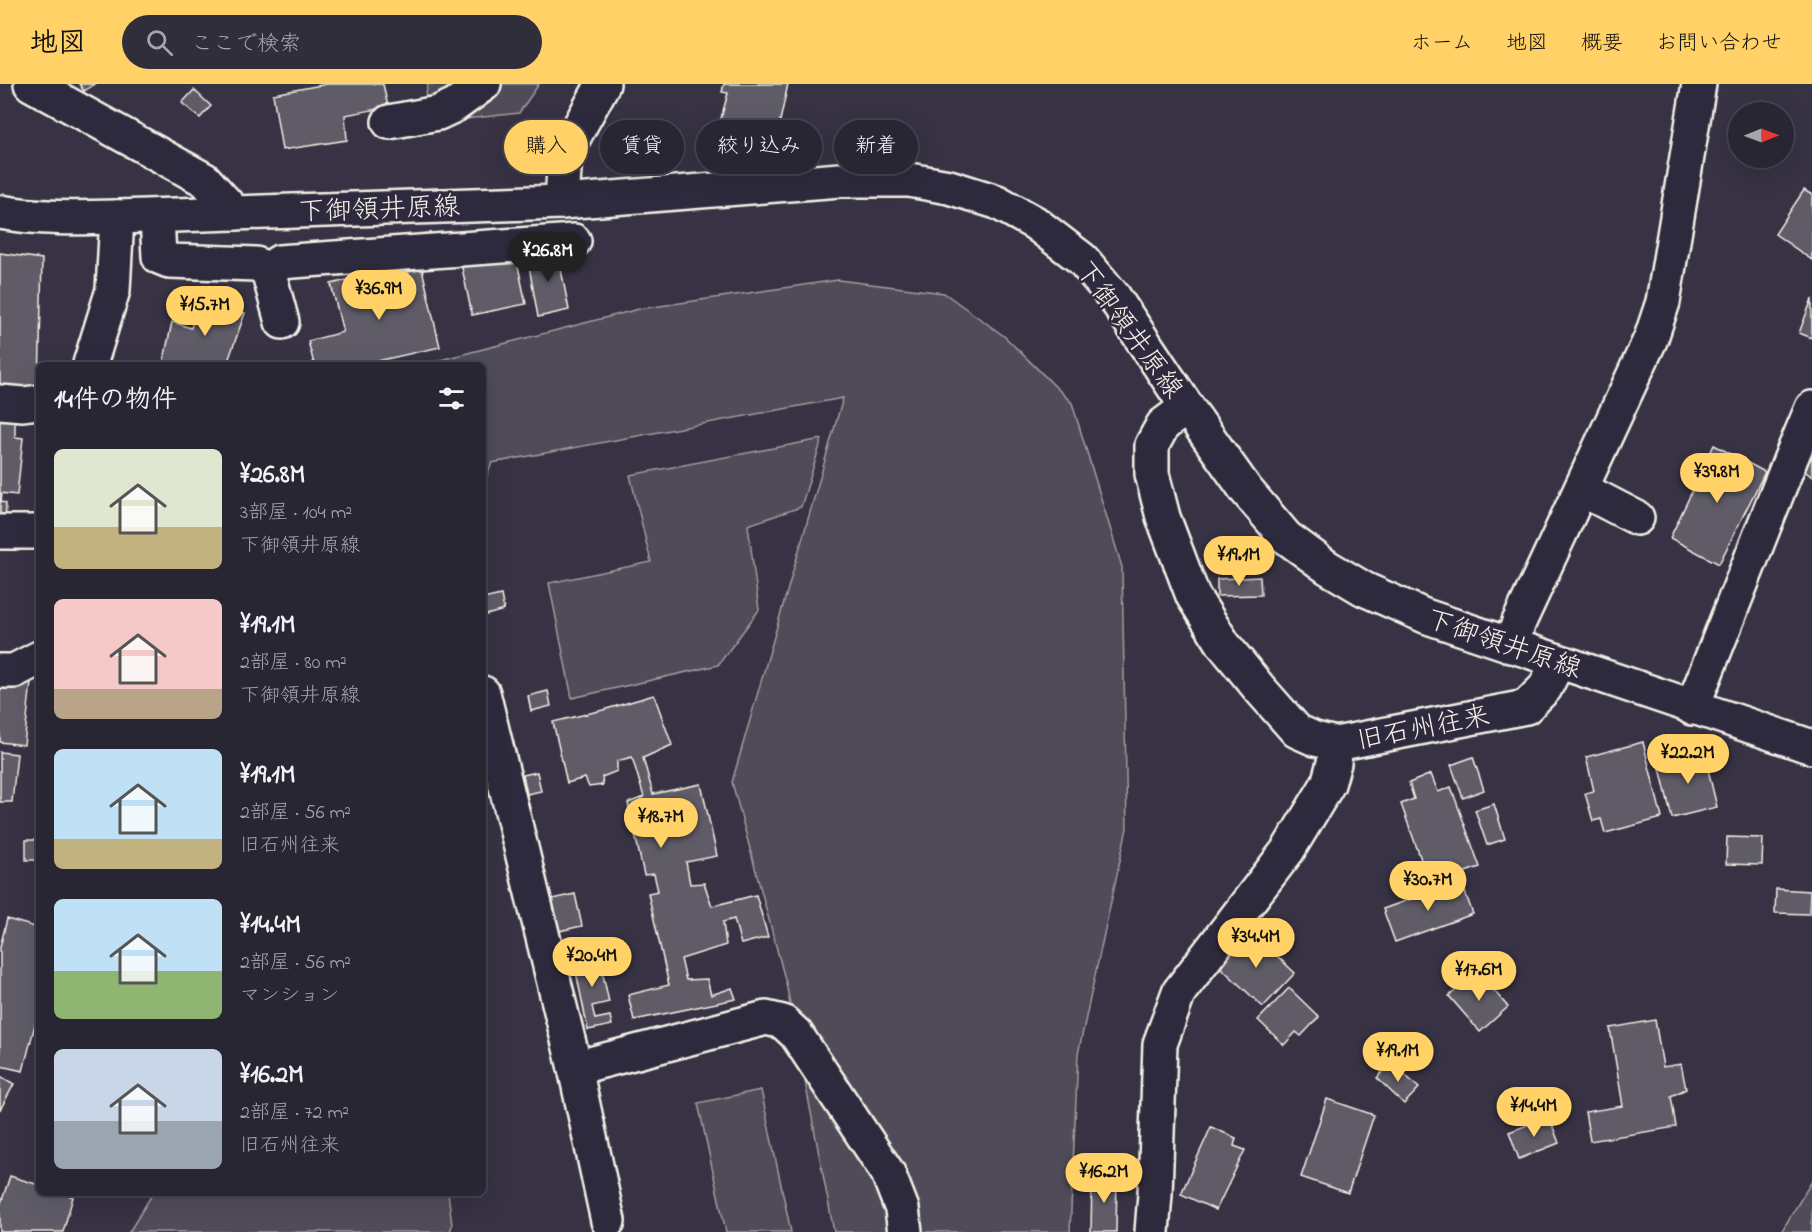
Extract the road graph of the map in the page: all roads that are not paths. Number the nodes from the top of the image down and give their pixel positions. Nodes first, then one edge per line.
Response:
1 (31, 84) edge
2 (484, 84) edge
3 (603, 84) edge
4 (1699, 84) edge
5 (389, 122) dead end
6 (562, 202) junction
7 (0, 212) edge
8 (235, 213) junction
9 (157, 216) junction
10 (117, 217) junction
11 (574, 241) dead end
12 (268, 270) junction
13 (282, 322) dead end
14 (102, 356) edge
15 (0, 402) edge
16 (36, 402) edge
17 (1187, 407) junction
18 (1812, 408) edge
19 (1581, 489) junction
20 (1637, 518) dead end
21 (0, 532) edge
22 (36, 532) edge
23 (1511, 646) junction
24 (36, 659) edge
25 (1558, 662) junction
26 (0, 671) edge
27 (486, 705) edge
28 (1692, 708) junction
29 (1336, 744) junction
30 (1812, 747) edge
31 (575, 1068) junction
32 (608, 1221) dead end
33 (905, 1232) edge
34 (1152, 1232) edge

1 - 8 street
2 - 5 street
3 - 6 street
4 - 19 street
6 - 8 street, 下御領井原線
6 - 17 street, 下御領井原線
7 - 10 street, 下御領井原線
8 - 9 street, 下御領井原線
9 - 10 street, 下御領井原線
9 - 12 street
10 - 14 street
11 - 12 street
12 - 13 street
15 - 16 street
17 - 23 street, 下御領井原線
17 - 29 street
18 - 28 street
19 - 20 street
19 - 23 street
21 - 22 street
23 - 25 street, 下御領井原線
24 - 26 street
25 - 28 street, 下御領井原線
25 - 29 street, 旧石州往来
27 - 31 street
28 - 30 street, 下御領井原線
29 - 34 street, 旧石州往来
31 - 32 street
31 - 33 street

